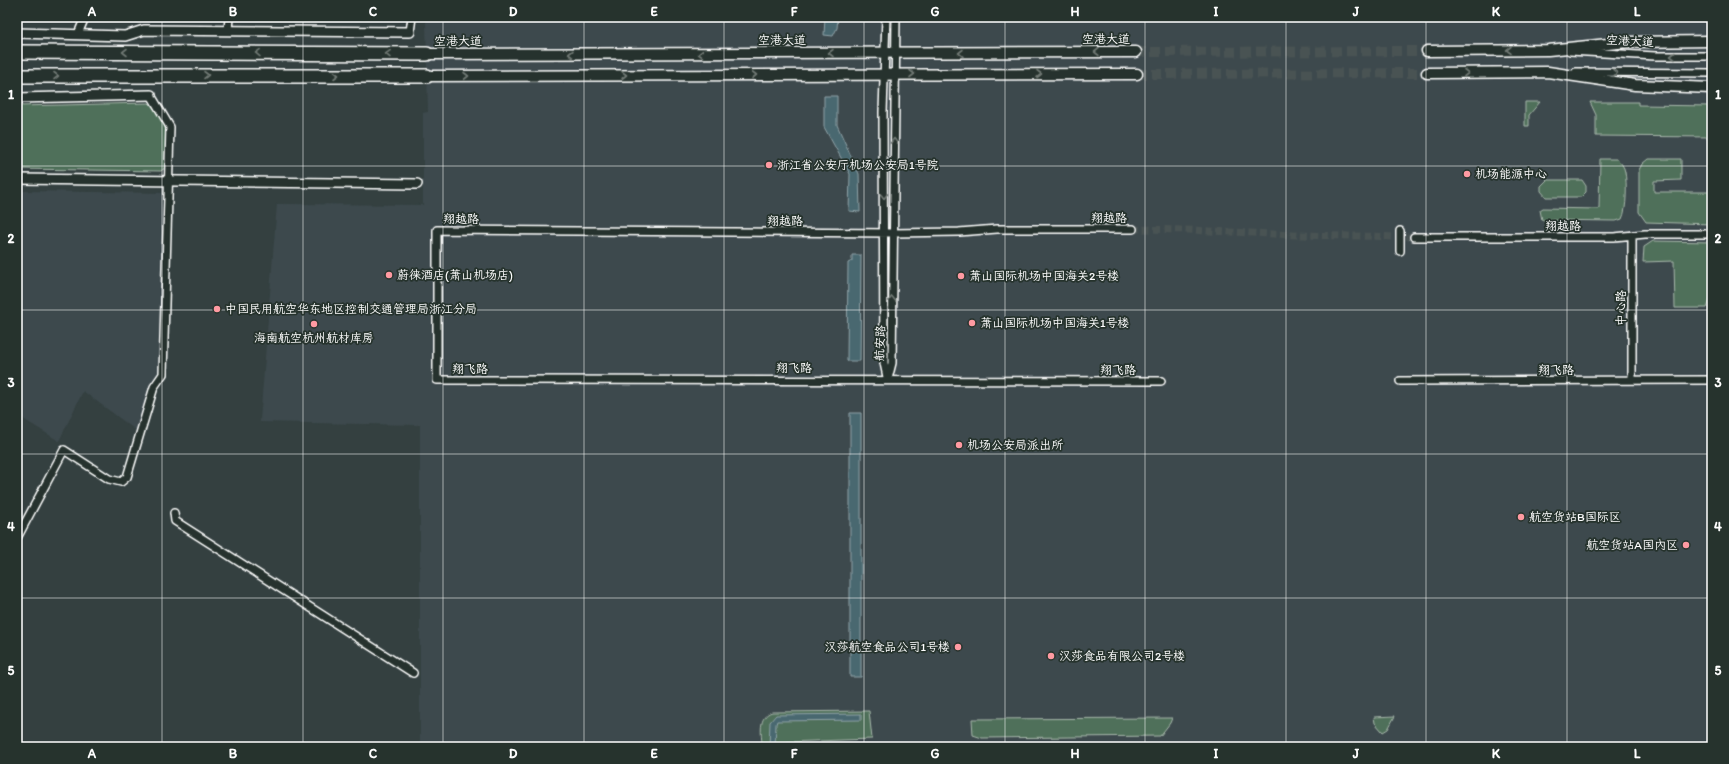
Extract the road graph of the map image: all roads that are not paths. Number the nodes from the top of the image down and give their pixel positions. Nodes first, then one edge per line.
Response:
1 (85, 17) edge
2 (229, 17) edge
3 (412, 17) edge
4 (886, 17) edge
5 (896, 17) edge
6 (228, 31) junction
7 (410, 32) joint
8 (17, 33) edge
9 (78, 34) junction
10 (1712, 41) edge
11 (1548, 50) junction
12 (1427, 51) tunnel mouth
13 (17, 52) edge
14 (1136, 52) tunnel mouth
15 (890, 53) junction
16 (427, 54) joint
17 (1712, 56) edge
18 (1548, 72) junction
19 (1427, 73) tunnel mouth
20 (1712, 73) edge
21 (890, 74) junction
22 (1136, 74) tunnel mouth
23 (17, 76) edge
24 (427, 76) joint
25 (1712, 88) edge
26 (150, 95) joint
27 (17, 98) edge
28 (17, 179) edge
29 (169, 181) junction
30 (417, 184) dead end
31 (1133, 229) tunnel mouth
32 (1400, 231) dead end
33 (884, 233) junction
34 (893, 233) junction
35 (1712, 234) edge
36 (1632, 235) junction
37 (1414, 237) tunnel mouth
38 (1400, 251) dead end
39 (437, 369) joint
40 (888, 379) junction
41 (1632, 380) junction
42 (1712, 380) edge
43 (1161, 381) dead end
44 (1400, 381) dead end
45 (174, 512) dead end
46 (17, 538) edge
47 (413, 673) dead end

1 - 9 street
2 - 6 street
3 - 7 street
4 - 15 street, 航安路
5 - 15 street, 航安路
6 - 7 street
6 - 9 street
8 - 9 street
10 - 11 main road, 空港大道
11 -> 12 main road, 空港大道
17 -> 11 street, 空港大道
16 -> 13 highway
14 -> 15 main road, 空港大道
15 -> 16 main road, 空港大道
15 - 21 street, 航安路
15 - 21 street, 航安路
19 -> 18 main road
18 -> 20 street
18 - 25 main road
21 -> 22 main road
24 -> 21 main road
21 -> 33 street, 航安路
34 -> 21 street, 航安路
23 -> 24 highway
26 - 27 street
26 - 29 street
28 - 29 street
29 - 30 street
29 - 46 street
31 - 34 street, 翔越路
32 - 38 street
33 - 34 street, 翔越路
33 - 39 street, 翔越路
33 - 40 street, 航安路
40 -> 34 street, 航安路
35 - 36 street, 翔越路
36 - 37 street, 翔越路
36 - 41 street, 中心路
39 - 40 street, 翔飞路
40 - 43 street, 翔飞路
41 - 42 street, 翔飞路
41 - 44 street, 翔飞路
45 - 47 street

